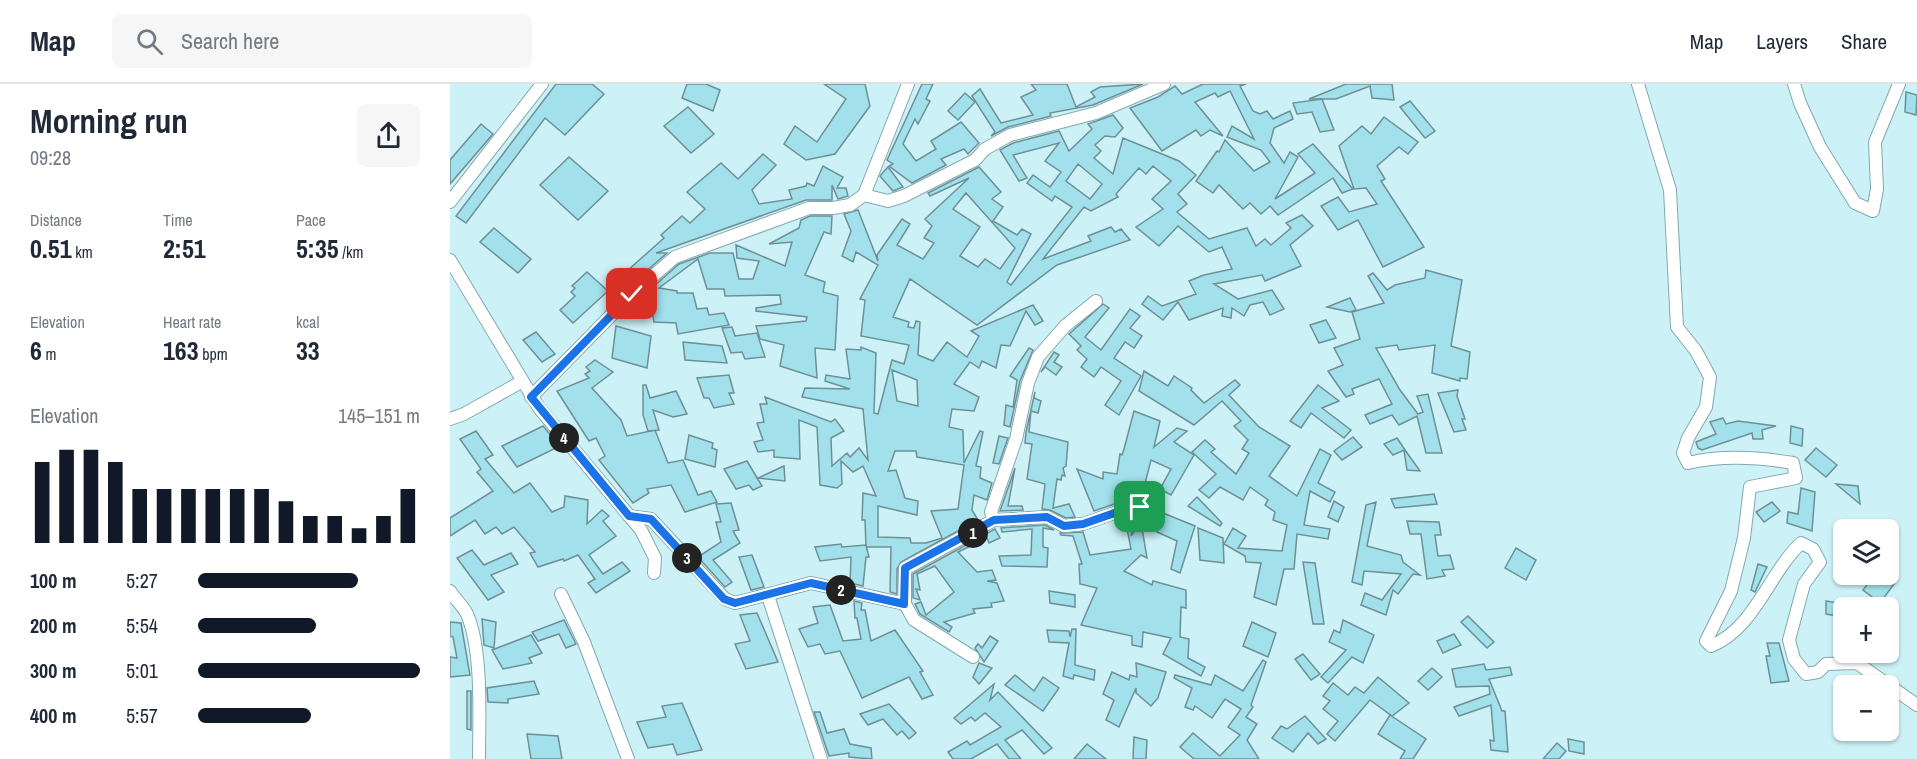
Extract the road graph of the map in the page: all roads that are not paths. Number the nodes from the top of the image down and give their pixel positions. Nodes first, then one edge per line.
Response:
1 (542, 84) edge
2 (908, 84) edge
3 (1164, 84) edge
4 (1638, 84) edge
5 (1794, 84) edge
6 (1899, 84) edge
7 (864, 195) junction
8 (450, 202) edge
9 (450, 261) edge
10 (1096, 301) dead end
11 (521, 382) junction
12 (531, 397) junction
13 (450, 419) edge
14 (1140, 507) dead end
15 (629, 516) junction
16 (994, 520) junction
17 (654, 573) dead end
18 (450, 591) edge
19 (561, 594) dead end
20 (768, 596) junction
21 (904, 604) junction
22 (973, 657) dead end
23 (1917, 705) edge
24 (479, 759) edge
25 (628, 759) edge
26 (821, 759) edge

1 - 8 street
2 - 7 street
3 - 7 street
4 - 23 street
5 - 6 street
7 - 12 street
9 - 11 street
10 - 16 street
11 - 12 street
11 - 13 street
12 - 15 street
14 - 16 street
15 - 17 street
15 - 20 street
16 - 21 street
18 - 24 street
19 - 25 street
20 - 21 street
20 - 26 street
21 - 22 street

